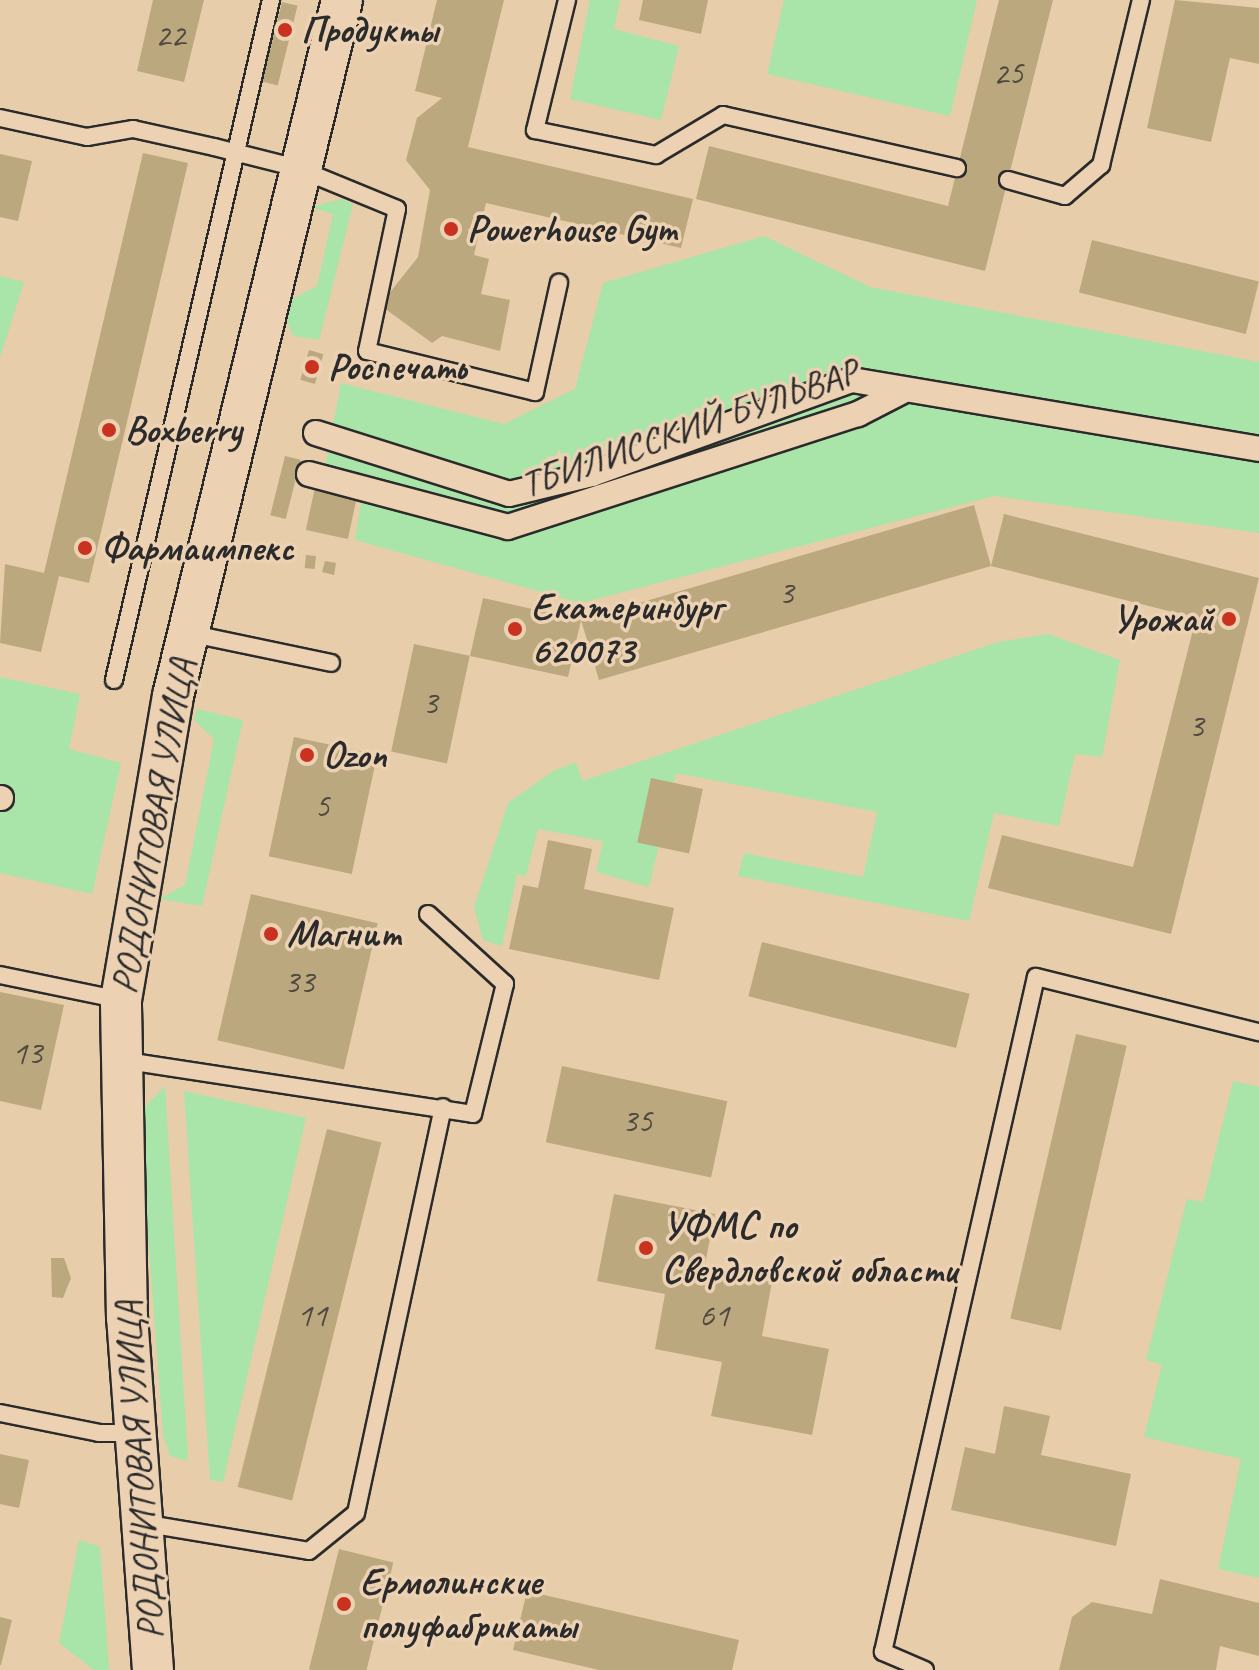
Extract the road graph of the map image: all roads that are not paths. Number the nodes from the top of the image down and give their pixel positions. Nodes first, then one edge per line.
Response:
1 (271, 0) edge
2 (342, 0) edge
3 (567, 0) edge
4 (1141, 0) edge
5 (0, 118) edge
6 (237, 152) junction
7 (297, 168) junction
8 (957, 168) dead end
9 (1008, 180) dead end
10 (559, 283) dead end
11 (905, 390) junction
12 (316, 433) dead end
13 (1259, 449) edge
14 (309, 474) dead end
15 (188, 633) junction
16 (331, 663) dead end
17 (114, 680) dead end
18 (428, 914) dead end
19 (0, 975) edge
20 (121, 1000) junction
21 (1259, 1032) edge
22 (120, 1060) junction
23 (443, 1107) junction
24 (0, 1413) edge
25 (136, 1433) junction
26 (141, 1523) junction
27 (153, 1670) edge
28 (925, 1670) edge

1 - 6 lane
2 - 7 street, РОДОНИТОВАЯ УЛИЦА
3 - 8 lane
4 - 9 lane
5 - 6 lane
6 - 7 lane
6 - 17 lane
7 - 10 lane
7 - 15 street, РОДОНИТОВАЯ УЛИЦА
11 - 12 street, ТБИЛИССКИЙ БУЛЬВАР
11 - 13 street, ТБИЛИССКИЙ БУЛЬВАР
11 - 14 street, ТБИЛИССКИЙ БУЛЬВАР
15 - 16 lane
15 - 20 street, РОДОНИТОВАЯ УЛИЦА
18 - 23 lane
19 - 20 lane
20 - 22 street, РОДОНИТОВАЯ УЛИЦА
21 - 28 lane
22 - 23 lane
22 - 25 street, РОДОНИТОВАЯ УЛИЦА
23 - 26 lane
24 - 25 lane
25 - 26 street, РОДОНИТОВАЯ УЛИЦА
26 - 27 street, РОДОНИТОВАЯ УЛИЦА

